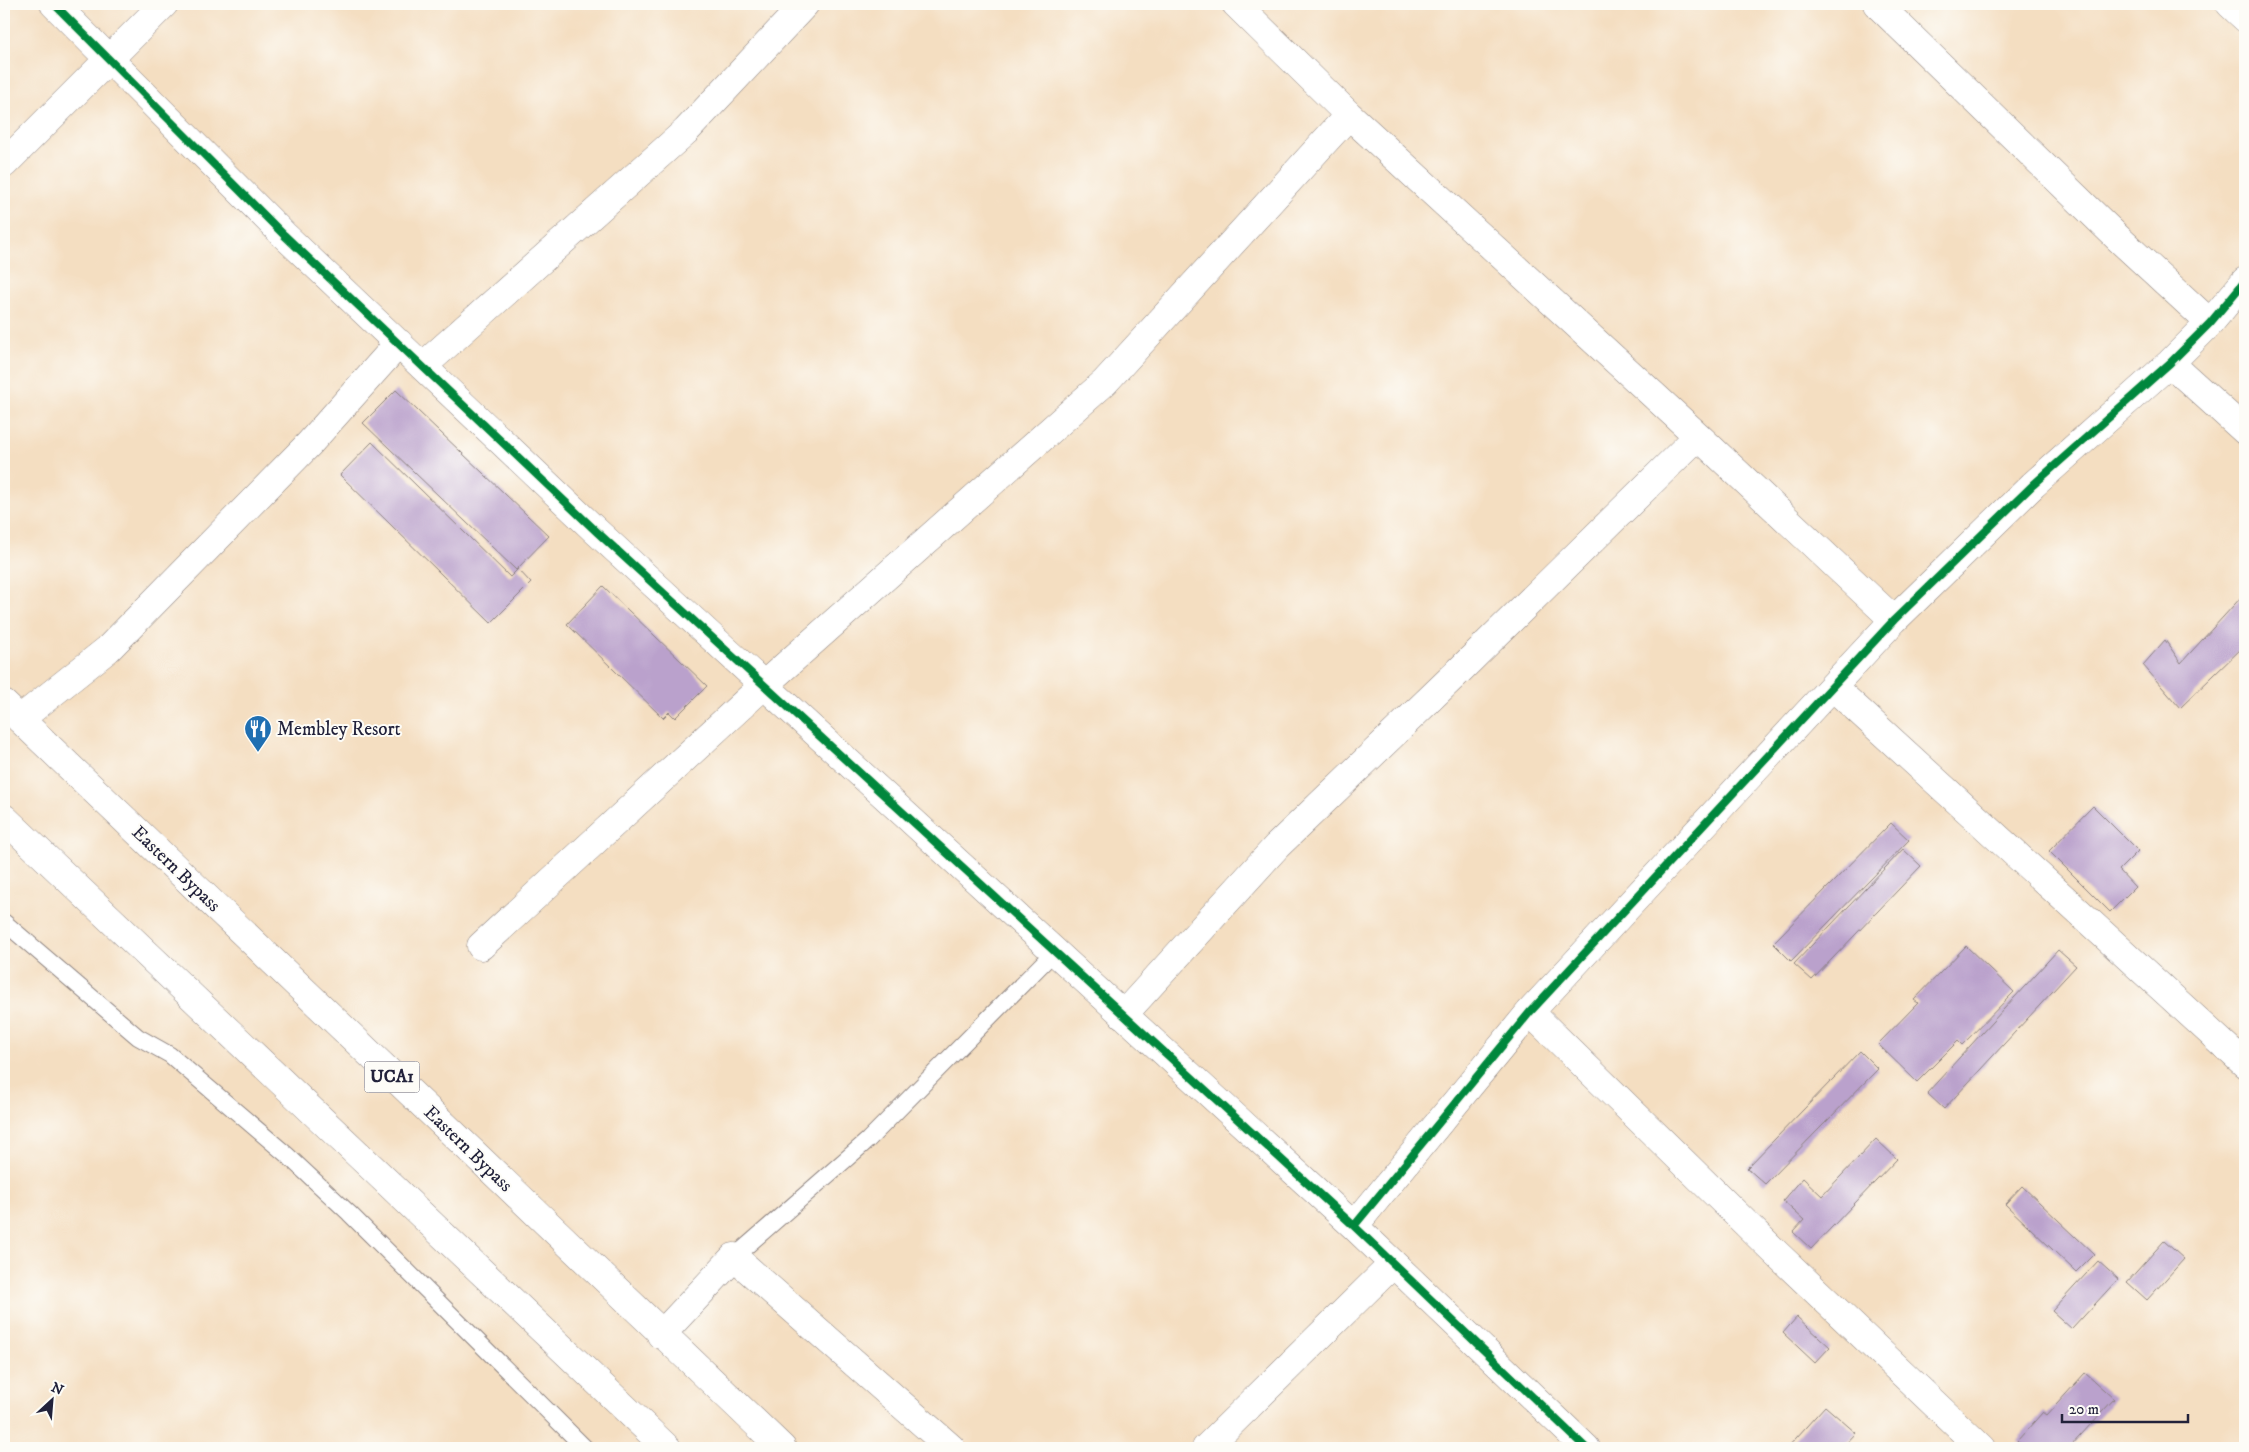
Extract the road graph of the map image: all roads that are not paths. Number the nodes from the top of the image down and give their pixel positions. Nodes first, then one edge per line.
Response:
1 (54, 4) edge
2 (164, 4) edge
3 (805, 4) edge
4 (1236, 4) edge
5 (1876, 4) edge
6 (2230, 4) edge
7 (2245, 18) edge
8 (110, 58) junction
9 (1349, 115) junction
10 (4, 164) edge
11 (2245, 281) edge
12 (2210, 323) junction
13 (399, 343) junction
14 (2170, 363) junction
15 (423, 366) junction
16 (2245, 431) edge
17 (1698, 436) junction
18 (1894, 620) junction
19 (765, 684) junction
20 (1833, 687) junction
21 (12, 711) edge
22 (4, 818) edge
23 (4, 922) edge
24 (481, 946) dead end
25 (1054, 952) junction
26 (1530, 1012) junction
27 (1123, 1015) junction
28 (2245, 1064) edge
29 (1354, 1226) junction
30 (734, 1257) junction
31 (1393, 1264) junction
32 (662, 1335) junction
33 (585, 1448) edge
34 (667, 1448) edge
35 (782, 1448) edge
36 (951, 1448) edge
37 (1206, 1448) edge
38 (1586, 1448) edge
39 (1981, 1448) edge

1 - 8 street
2 - 8 street
3 - 15 street
4 - 9 street
5 - 12 street
6 - 7 street
8 - 10 street
8 - 13 street
9 - 17 street
9 - 19 street
11 - 12 street
12 - 14 street
13 - 15 street
13 - 21 street
14 - 16 street
14 - 18 street
15 - 19 street
17 - 18 street
17 - 27 street
18 - 20 street
19 - 24 street
19 - 25 street
20 - 26 street
20 - 28 street
21 - 32 street, Eastern Bypass / UCA1
22 - 34 street
23 - 33 lane
25 - 27 street
25 - 30 lane
26 - 29 street
26 - 39 street
27 - 29 street
29 - 31 street
30 - 32 street
30 - 36 street
31 - 37 street
31 - 38 street
32 - 35 street, Eastern Bypass / UCA1

